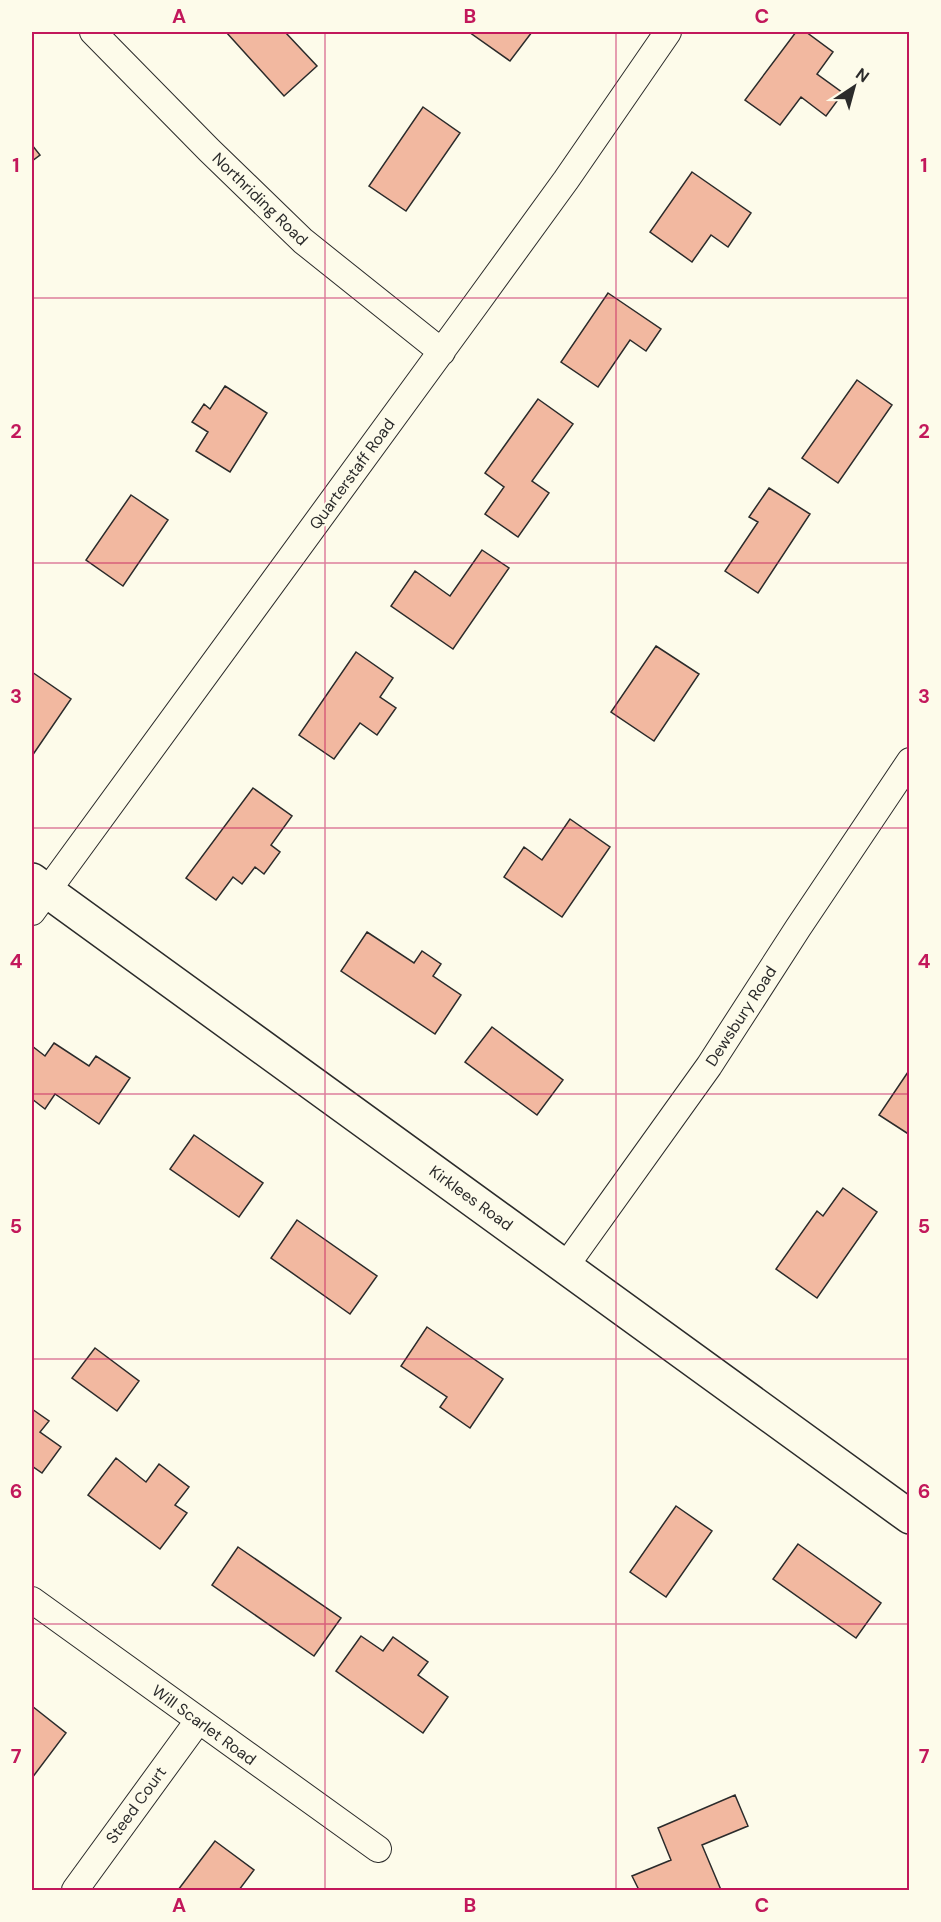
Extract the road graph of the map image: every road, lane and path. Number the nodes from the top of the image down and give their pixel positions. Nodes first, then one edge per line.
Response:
1 (93, 32) edge
2 (668, 32) edge
3 (442, 352) junction
4 (909, 761) edge
5 (37, 894) edge
6 (565, 1267) junction
7 (909, 1517) edge
8 (32, 1600) edge
9 (198, 1721) junction
10 (378, 1849) dead end
11 (75, 1890) edge

1 - 3 street, Northriding Road
2 - 3 street, Quarterstaff Road
3 - 5 street, Quarterstaff Road
4 - 6 street, Dewsbury Road
5 - 6 street, Kirklees Road
6 - 7 street, Kirklees Road
8 - 9 street, Will Scarlet Road
9 - 10 street, Will Scarlet Road
9 - 11 street, Steed Court

